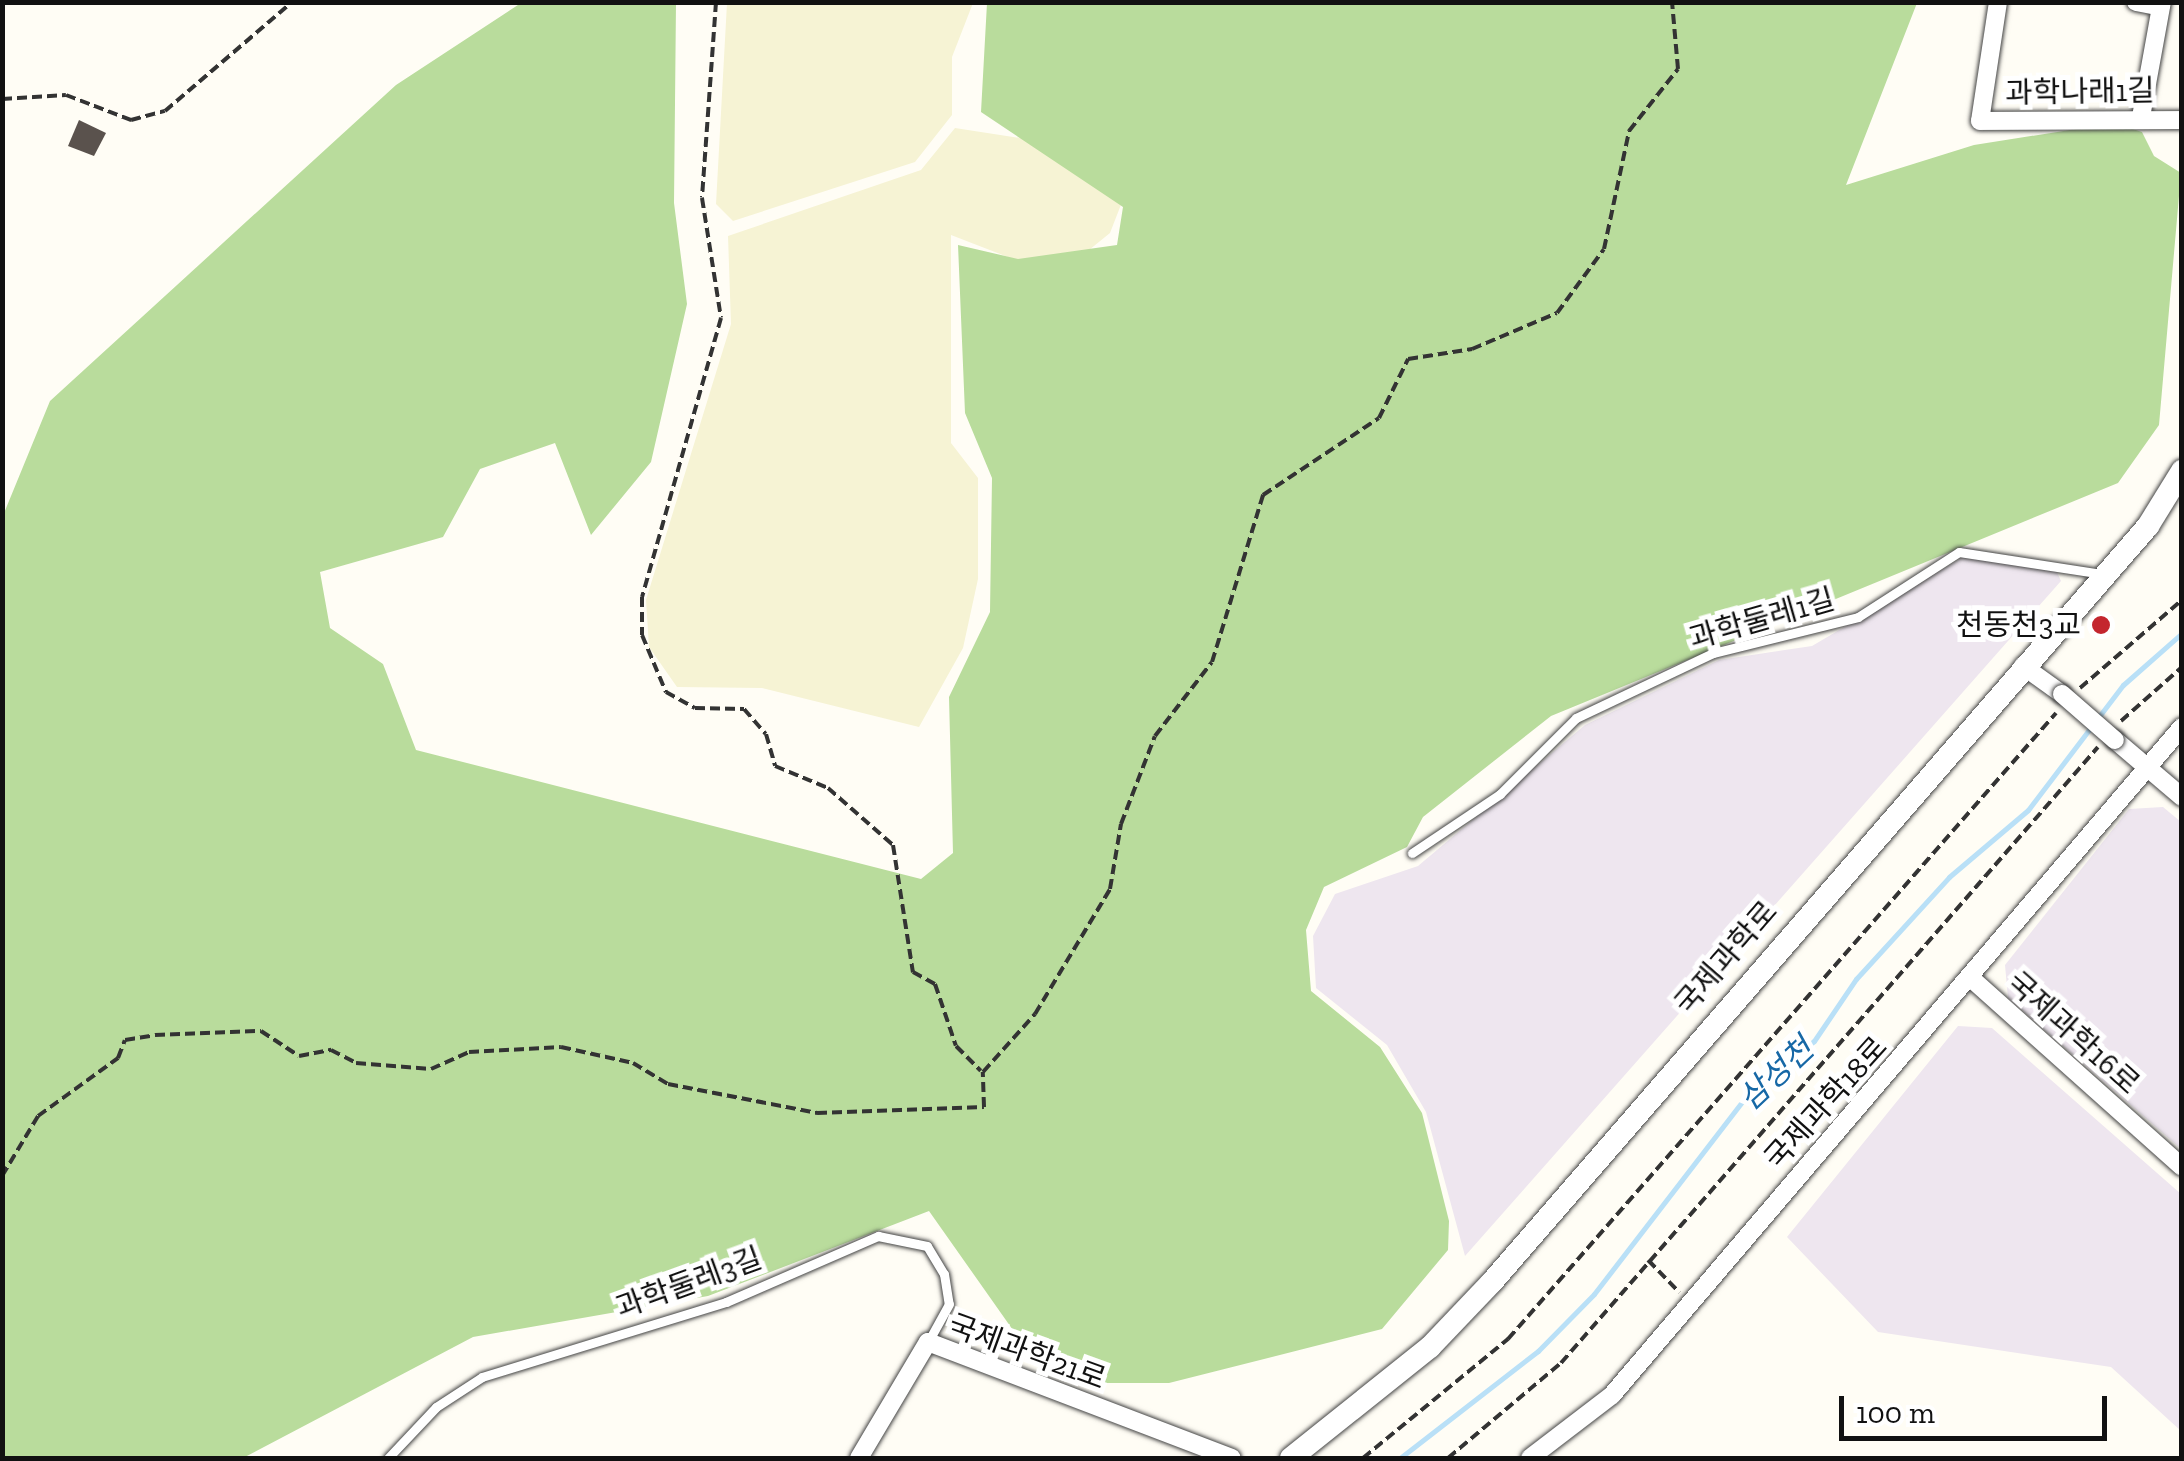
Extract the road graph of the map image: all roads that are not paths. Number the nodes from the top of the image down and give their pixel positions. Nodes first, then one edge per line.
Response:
1 (1998, 2) edge
2 (2136, 2) edge
3 (2162, 4) edge
4 (2141, 117) junction
5 (2182, 120) edge
6 (2182, 472) edge
7 (2106, 574) junction
8 (2024, 666) junction
9 (2182, 726) edge
10 (2146, 768) junction
11 (2182, 796) edge
12 (1412, 853) dead end
13 (1972, 980) junction
14 (2182, 1166) edge
15 (928, 1342) junction
16 (388, 1458) edge
17 (859, 1458) edge
18 (1232, 1458) edge
19 (1291, 1458) edge
20 (1530, 1458) edge

1 - 4 street, 과학나래1길
2 - 3 street
3 - 4 street
4 - 5 street, 과학나래1길
6 - 7 street, 국제과학로
7 - 8 street, 국제과학로
7 - 12 lane, 과학둘레1길
8 - 10 street, bridge
8 - 19 street, 국제과학로
9 - 10 street, 국제과학18로
10 - 11 street
10 - 13 street, 국제과학18로
13 - 14 street, 국제과학16로
13 - 20 street, 국제과학18로
15 - 16 lane, 과학둘레3길
15 - 17 street, 국제과학21로
15 - 18 street, 국제과학21로

